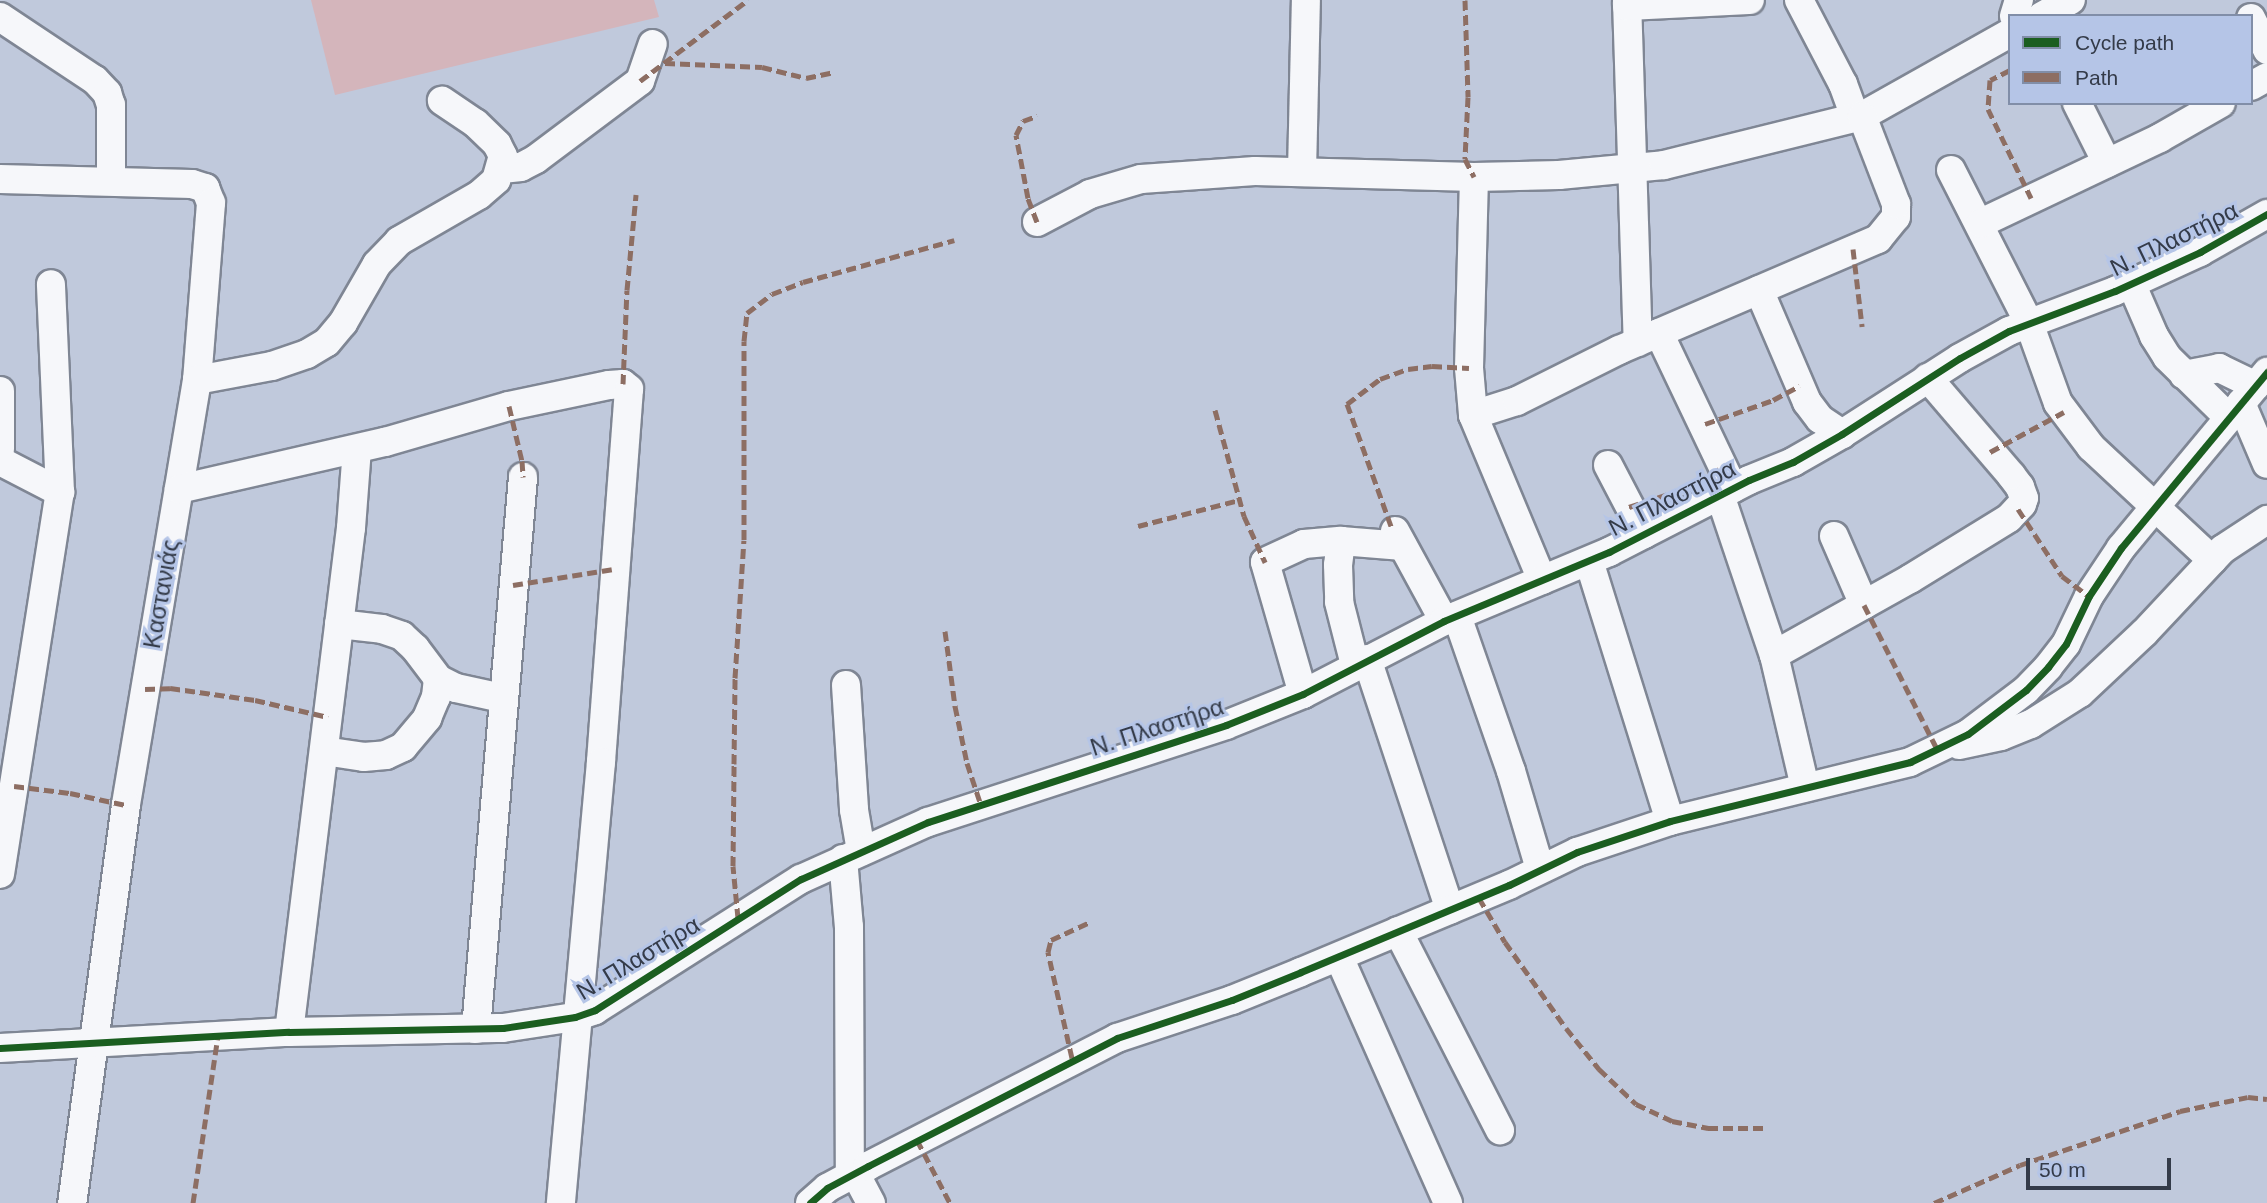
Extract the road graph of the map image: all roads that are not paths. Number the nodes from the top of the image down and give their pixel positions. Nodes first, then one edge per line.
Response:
1 (1306, 0) edge
2 (1750, 0) edge
3 (1799, 0) edge
4 (2071, 0) edge
5 (1627, 3) edge
6 (2024, 14) edge
7 (0, 17) edge
8 (2253, 17) edge
9 (2008, 22) edge
10 (653, 44) dead end
11 (2267, 50) edge
12 (442, 101) dead end
13 (2078, 105) edge
14 (2217, 105) edge
15 (1858, 117) junction
16 (2107, 163) junction
17 (502, 169) junction
18 (1632, 169) junction
19 (1951, 170) dead end
20 (1302, 172) junction
21 (1474, 177) junction
22 (0, 179) edge
23 (111, 181) junction
24 (2267, 214) edge
25 (1037, 222) dead end
26 (1981, 223) junction
27 (2131, 283) junction
28 (51, 284) dead end
29 (1759, 290) junction
30 (2029, 323) junction
31 (1648, 338) junction
32 (2184, 374) junction
33 (1928, 378) junction
34 (197, 380) junction
35 (0, 391) edge
36 (2248, 395) edge
37 (1473, 415) junction
38 (1842, 434) junction
39 (0, 449) edge
40 (357, 449) junction
41 (0, 461) edge
42 (2267, 464) edge
43 (1608, 465) dead end
44 (523, 477) dead end
45 (179, 489) junction
46 (1726, 491) junction
47 (60, 492) junction
48 (2153, 506) junction
49 (2267, 520) edge
50 (1644, 534) junction
51 (1834, 536) dead end
52 (1341, 541) junction
53 (1589, 561) junction
54 (2212, 561) junction
55 (1542, 580) junction
56 (1864, 605) junction
57 (1450, 618) junction
58 (339, 624) junction
59 (1774, 654) junction
60 (1361, 662) junction
61 (438, 679) junction
62 (846, 685) dead end
63 (1303, 694) junction
64 (502, 698) junction
65 (1947, 746) junction
66 (324, 751) junction
67 (1805, 787) junction
68 (1670, 821) junction
69 (852, 855) junction
70 (1540, 869) junction
71 (0, 874) edge
72 (1450, 910) junction
73 (1398, 931) junction
74 (1339, 957) junction
75 (575, 1017) junction
76 (476, 1029) junction
77 (289, 1032) junction
78 (95, 1041) junction
79 (0, 1048) edge
80 (1500, 1130) dead end
81 (852, 1174) junction
82 (72, 1203) edge
83 (561, 1203) edge
84 (810, 1203) edge
85 (871, 1203) edge
86 (1448, 1203) edge

1 - 20 street
2 - 5 street
3 - 15 street
4 - 6 street
5 - 18 street
7 - 23 street
8 - 11 street
9 - 15 street
10 - 17 street
12 - 17 street
13 - 16 street
14 - 16 street
15 - 18 street
15 - 29 street
16 - 26 street
17 - 34 street
18 - 21 street
18 - 31 street
19 - 26 street
20 - 21 street
20 - 25 street
21 - 37 street
22 - 23 street, Καστανιάς
23 - 34 street, Καστανιάς
24 - 27 street, Ν. Πλαστήρα
26 - 30 street
27 - 30 street, Ν. Πλαστήρα
27 - 32 street
28 - 47 street
29 - 31 street
29 - 38 street
30 - 33 street, Ν. Πλαστήρα
30 - 48 street
31 - 37 street
31 - 46 street
32 - 36 street
32 - 36 street
33 - 38 street, Ν. Πλαστήρα
33 - 56 street
34 - 45 street, Καστανιάς
35 - 39 street
36 - 42 street
36 - 48 street
37 - 55 street
38 - 46 street, Ν. Πλαστήρα
40 - 45 street
40 - 58 street
40 - 75 street
41 - 47 street
43 - 50 street
44 - 64 street
45 - 78 street, Καστανιάς
46 - 50 street, Ν. Πλαστήρα
46 - 59 street
47 - 71 street
48 - 54 street
48 - 65 street
49 - 54 street
50 - 53 street, Ν. Πλαστήρα
51 - 56 street
52 - 57 street
52 - 60 street
52 - 63 street
53 - 55 street, Ν. Πλαστήρα
53 - 68 street
54 - 65 street
55 - 57 street, Ν. Πλαστήρα
56 - 59 street
57 - 60 street, Ν. Πλαστήρα
57 - 70 street
58 - 61 street
58 - 66 street
59 - 67 street
60 - 63 street, Ν. Πλαστήρα
60 - 72 street
61 - 64 street
61 - 66 street
62 - 69 street
63 - 69 street, Ν. Πλαστήρα
64 - 76 street
65 - 67 street
66 - 77 street
67 - 68 street
68 - 70 street
69 - 75 street, Ν. Πλαστήρα
69 - 81 street
70 - 72 street
72 - 73 street
73 - 74 street
73 - 80 street
74 - 81 street
74 - 86 street
75 - 76 street, Ν. Πλαστήρα
75 - 83 street
76 - 77 street, Ν. Πλαστήρα
77 - 78 street, Ν. Πλαστήρα
78 - 79 street, Ν. Πλαστήρα
78 - 82 street, Καστανιάς
81 - 84 street
81 - 85 street

